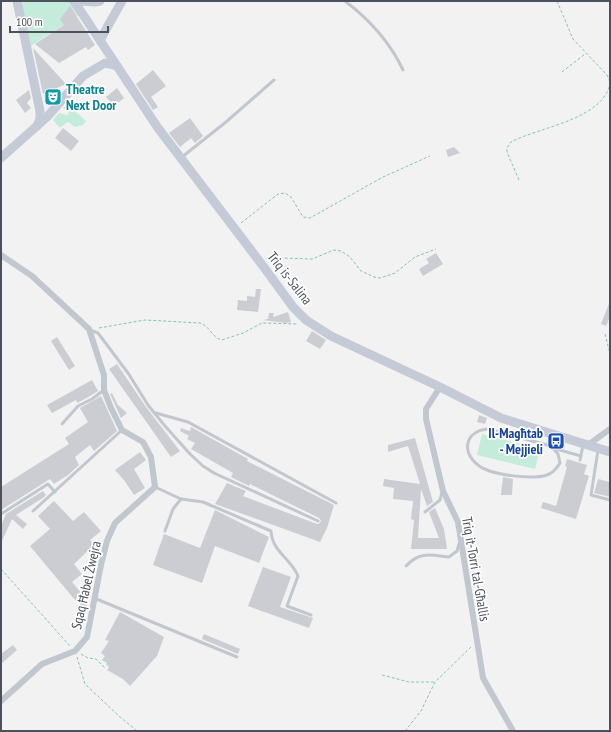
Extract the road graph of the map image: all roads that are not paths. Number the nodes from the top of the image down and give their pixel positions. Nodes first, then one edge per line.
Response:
1 (17, 1) edge
2 (74, 1) edge
3 (80, 1) edge
4 (100, 1) edge
5 (122, 1) edge
6 (345, 1) edge
7 (100, 40) junction
8 (107, 50) junction
9 (105, 63) junction
10 (117, 66) junction
11 (403, 70) dead end
12 (274, 80) dead end
13 (37, 126) junction
14 (1, 158) edge
15 (181, 158) junction
16 (1, 255) edge
17 (89, 330) junction
18 (440, 387) junction
19 (104, 390) junction
20 (154, 412) junction
21 (62, 424) dead end
22 (610, 429) edge
23 (122, 430) junction
24 (586, 444) junction
25 (554, 448) junction
26 (598, 448) junction
27 (610, 452) edge
28 (155, 487) junction
29 (443, 491) junction
30 (55, 492) junction
31 (181, 499) junction
32 (610, 500) edge
33 (336, 503) dead end
34 (33, 512) dead end
35 (425, 512) dead end
36 (1, 514) edge
37 (318, 521) dead end
38 (165, 531) dead end
39 (461, 538) junction
40 (406, 566) dead end
41 (94, 598) junction
42 (311, 615) dead end
43 (237, 657) dead end
44 (1, 701) edge
45 (513, 731) edge

1 - 13 main road
2 - 7 main road, Triq is-Salina
3 - 4 main road
5 - 7 main road
6 - 11 lane
7 - 8 main road, Triq is-Salina
8 - 9 main road
8 - 10 main road, Triq is-Salina
9 - 10 main road
9 - 13 main road
10 - 15 main road, Triq is-Salina
12 - 15 lane
13 - 14 main road
15 - 18 main road, Triq is-Salina
16 - 17 street
17 - 19 street
17 - 20 lane
18 - 24 main road, Triq is-Salina
18 - 29 street, Triq it-Torri tal-Għallis
19 - 21 lane
19 - 23 street
20 - 33 lane
20 - 37 lane
22 - 24 street
23 - 28 street
23 - 30 lane
24 - 25 lane
24 - 26 main road, Triq is-Salina
25 - 25 lane
26 - 27 main road, Triq is-Salina
26 - 32 lane
28 - 31 lane
28 - 41 street, Sqaq Ħabel Żwejra
29 - 35 lane
29 - 39 street, Triq it-Torri tal-Għallis
30 - 34 lane
30 - 36 lane
31 - 38 lane
31 - 42 lane
39 - 40 lane
39 - 45 street, Triq it-Torri tal-Għallis
41 - 43 lane
41 - 44 street, Sqaq Ħabel Żwejra

